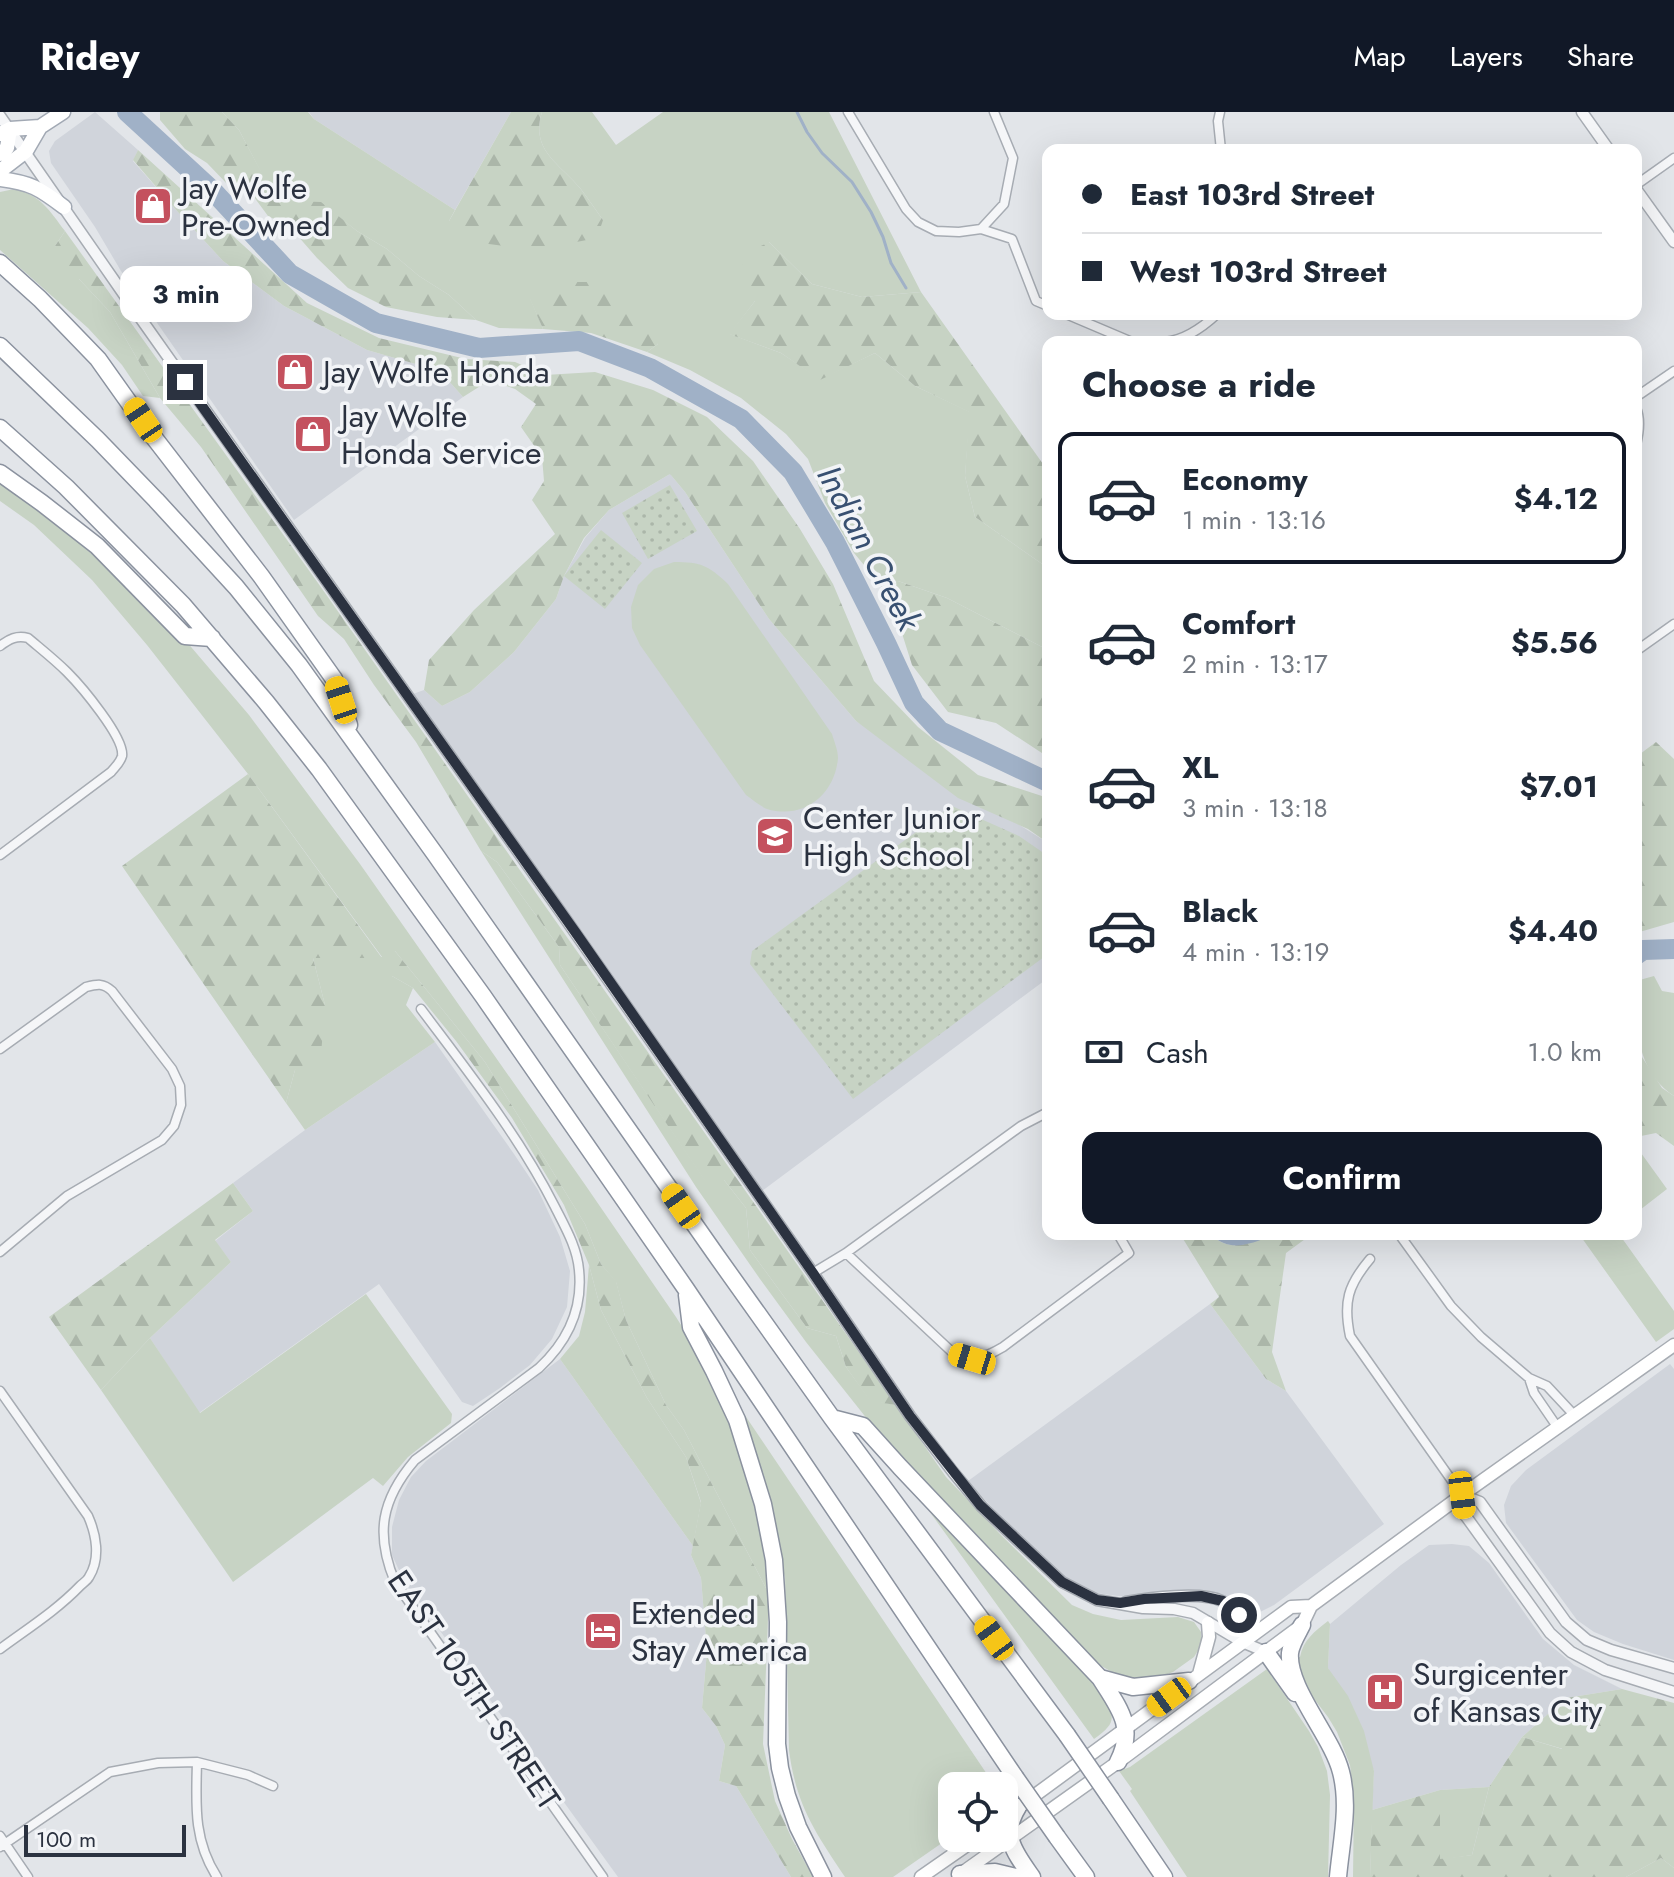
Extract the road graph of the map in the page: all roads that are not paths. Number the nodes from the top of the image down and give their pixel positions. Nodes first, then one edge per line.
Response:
1 (63, 112) edge
2 (848, 112) edge
3 (994, 112) edge
4 (1220, 112) edge
5 (1582, 112) edge
6 (0, 116) edge
7 (40, 127) junction
8 (5, 132) edge
9 (1220, 144) edge
10 (1605, 144) edge
11 (26, 151) junction
12 (0, 154) edge
13 (1674, 158) edge
14 (0, 171) edge
15 (0, 179) edge
16 (1642, 182) edge
17 (1642, 196) edge
18 (64, 207) junction
19 (981, 229) junction
20 (1674, 242) edge
21 (0, 263) edge
22 (1042, 304) edge
23 (1080, 320) edge
24 (1210, 320) edge
25 (1118, 336) edge
26 (1184, 336) edge
27 (0, 346) edge
28 (1674, 371) edge
29 (1642, 393) edge
30 (0, 428) edge
31 (0, 473) edge
32 (1674, 624) edge
33 (212, 638) junction
34 (0, 646) edge
35 (1642, 647) edge
36 (355, 742) junction
37 (0, 855) edge
38 (421, 1009) dead end
39 (0, 1049) edge
40 (1042, 1118) edge
41 (1121, 1240) edge
42 (1403, 1240) edge
43 (0, 1252) edge
44 (846, 1253) junction
45 (1370, 1259) dead end
46 (813, 1273) junction
47 (686, 1289) junction
48 (1674, 1345) edge
49 (1529, 1378) junction
50 (0, 1391) edge
51 (1575, 1416) junction
52 (832, 1418) junction
53 (1558, 1428) junction
54 (1462, 1495) junction
55 (1120, 1603) junction
56 (1311, 1606) junction
57 (1208, 1623) junction
58 (1302, 1625) junction
59 (1253, 1634) junction
60 (1242, 1642) junction
61 (0, 1649) edge
62 (1266, 1652) junction
63 (1674, 1668) edge
64 (1194, 1677) junction
65 (1100, 1678) junction
66 (1674, 1692) edge
67 (1127, 1727) junction
68 (1326, 1736) junction
69 (197, 1762) junction
70 (1118, 1762) junction
71 (273, 1786) dead end
72 (1018, 1807) edge
73 (1018, 1834) edge
74 (2, 1842) edge
75 (957, 1852) edge
76 (992, 1852) edge
77 (1016, 1852) edge
78 (814, 1856) junction
79 (958, 1876) edge
80 (28, 1877) edge
81 (217, 1877) edge
82 (603, 1877) edge
83 (823, 1877) edge
84 (831, 1877) edge
85 (921, 1877) edge
86 (1016, 1877) edge
87 (1032, 1877) edge
88 (1086, 1877) edge
89 (1164, 1877) edge
90 (1338, 1877) edge

1 - 7 main road
2 - 19 street
3 - 19 street
4 - 9 street
5 - 10 street
6 - 8 street
7 - 8 main road
7 - 11 main road
8 - 11 street
8 - 12 main road
11 - 14 main road
11 - 18 street
13 - 16 street
15 - 18 main road
17 - 20 street
18 - 46 street
19 - 22 street
21 - 36 highway
23 - 25 street
24 - 26 street
27 - 36 highway
28 - 29 street
30 - 33 highway
31 - 33 highway
32 - 35 street
33 - 47 highway
34 - 37 street
36 - 52 highway
38 - 82 street, EAST 105TH STREET
39 - 43 street
40 - 44 street
41 - 44 street
42 - 49 street
44 - 46 street
45 - 54 street
46 - 55 street
47 - 78 highway
47 - 88 highway, bridge
48 - 51 main road
49 - 51 street
49 - 53 street
50 - 61 street
51 - 53 main road
52 - 65 highway
52 - 89 highway, bridge
53 - 54 main road
54 - 56 main road
54 - 63 street
54 - 66 street
55 - 57 street
55 - 59 street
56 - 58 main road
56 - 59 main road
57 - 60 street
57 - 64 main road
58 - 62 main road
58 - 68 highway
59 - 60 main road
59 - 62 main road
60 - 62 street
60 - 64 main road
62 - 68 highway
62 - 70 main road
64 - 65 highway
64 - 67 main road
65 - 67 highway
67 - 70 highway
67 - 72 main road
68 - 90 highway
69 - 71 street
69 - 74 street
69 - 81 street
70 - 73 main road
74 - 80 street
75 - 85 main road
76 - 79 main road
77 - 87 highway
78 - 83 highway
78 - 84 highway
79 - 86 highway

